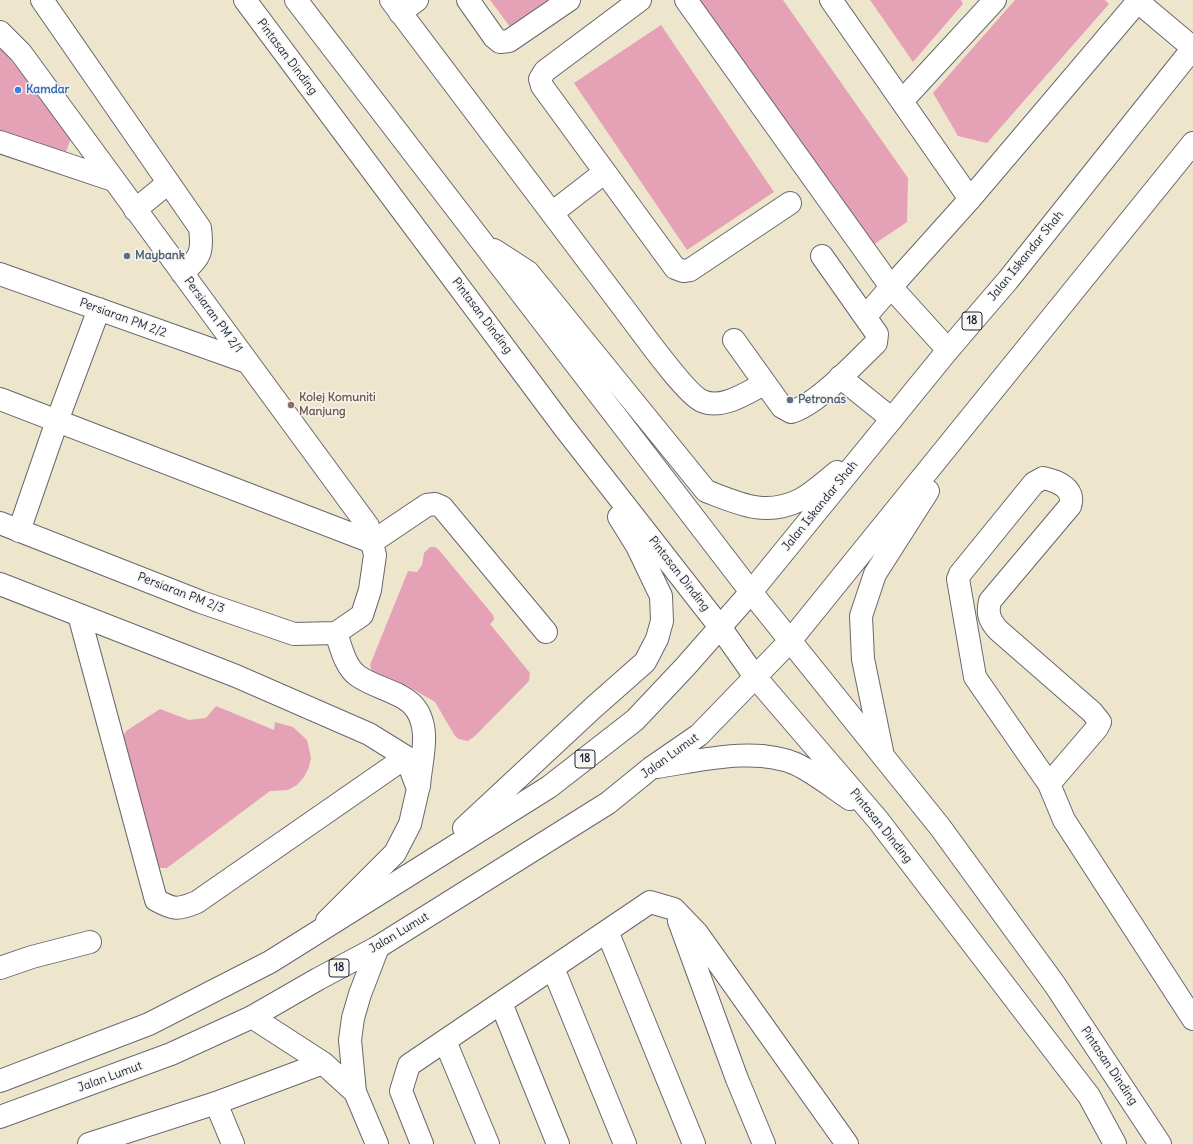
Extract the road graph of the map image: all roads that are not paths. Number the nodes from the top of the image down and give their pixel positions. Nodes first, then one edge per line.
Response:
1 (42, 0) edge
2 (245, 0) edge
3 (296, 0) edge
4 (468, 0) edge
5 (569, 0) edge
6 (640, 0) edge
7 (686, 0) edge
8 (831, 0) edge
9 (1138, 0) edge
10 (403, 4) edge
11 (985, 4) edge
12 (0, 32) edge
13 (1193, 48) edge
14 (902, 101) junction
15 (0, 142) edge
16 (1193, 143) edge
17 (605, 172) junction
18 (113, 180) junction
19 (168, 183) junction
20 (970, 198) junction
21 (790, 203) dead end
22 (135, 210) junction
23 (552, 213) junction
24 (481, 241) junction
25 (822, 256) dead end
26 (182, 273) junction
27 (0, 274) edge
28 (891, 287) junction
29 (99, 309) junction
30 (865, 317) junction
31 (734, 340) dead end
32 (948, 350) junction
33 (247, 362) junction
34 (840, 377) junction
35 (764, 384) junction
36 (0, 399) edge
37 (978, 410) junction
38 (892, 418) junction
39 (57, 421) junction
40 (563, 426) junction
41 (864, 453) junction
42 (9, 527) edge
43 (372, 542) junction
44 (0, 584) edge
45 (750, 592) junction
46 (80, 615) junction
47 (720, 627) junction
48 (546, 632) dead end
49 (336, 633) junction
50 (790, 641) junction
51 (756, 678) junction
52 (882, 754) junction
53 (406, 757) junction
54 (651, 768) junction
55 (1049, 784) junction
56 (418, 789) junction
57 (878, 820) junction
58 (427, 863) junction
59 (674, 909) junction
60 (607, 931) junction
61 (309, 939) junction
62 (90, 942) dead end
63 (378, 947) junction
64 (0, 968) edge
65 (553, 968) junction
66 (501, 1003) junction
67 (252, 1017) junction
68 (1193, 1019) edge
69 (445, 1041) junction
70 (323, 1063) junction
71 (0, 1081) edge
72 (355, 1092) junction
73 (216, 1103) junction
74 (0, 1117) edge
75 (89, 1144) edge
76 (232, 1144) edge
77 (376, 1144) edge
78 (422, 1144) edge
79 (488, 1144) edge
80 (558, 1144) edge
81 (625, 1144) edge
82 (694, 1144) edge
83 (764, 1144) edge
84 (847, 1144) edge
85 (1115, 1144) edge
86 (1160, 1144) edge

1 - 19 main road
2 - 40 main road, Pintasan Dinding
3 - 24 main road, Pintasan Dinding
4 - 5 main road
6 - 17 main road
7 - 28 main road
8 - 14 main road
9 - 13 main road
9 - 20 main road
10 - 23 main road
11 - 14 main road
12 - 18 main road, Persiaran PM 2/1
13 - 32 main road, Jalan Iskandar Shah / 18
14 - 20 main road
15 - 18 main road
16 - 37 main road, 18
17 - 21 main road
17 - 23 main road
18 - 22 main road, Persiaran PM 2/1
19 - 22 main road
19 - 26 main road
20 - 28 main road
22 - 26 main road, Persiaran PM 2/1
23 - 35 main road
24 - 41 main road
24 - 45 main road, Pintasan Dinding
25 - 30 main road
26 - 33 main road, Persiaran PM 2/1
27 - 29 main road, Persiaran PM 2/2
28 - 30 main road
28 - 32 main road
29 - 33 main road, Persiaran PM 2/2
29 - 39 main road
30 - 34 main road
31 - 35 main road
32 - 38 main road, Jalan Iskandar Shah / 18
33 - 43 main road, Persiaran PM 2/1
34 - 35 main road
34 - 38 main road
36 - 39 main road
37 - 50 main road, 18
37 - 52 main road
38 - 41 main road, Jalan Iskandar Shah / 18
39 - 42 main road
39 - 43 main road
40 - 47 main road, Pintasan Dinding
40 - 58 main road
41 - 45 main road, Jalan Iskandar Shah / 18
42 - 49 main road, Persiaran PM 2/3
43 - 48 main road
43 - 49 main road, Persiaran PM 2/1
44 - 46 main road
45 - 47 main road, 18
45 - 50 main road, Pintasan Dinding
46 - 53 main road
46 - 53 main road
47 - 51 main road, Pintasan Dinding
47 - 58 main road, 18
49 - 56 main road
50 - 51 main road, 18
50 - 52 main road, Pintasan Dinding
51 - 54 main road, Jalan Lumut / 18
51 - 57 main road, Pintasan Dinding
52 - 86 main road, Pintasan Dinding
53 - 56 main road
54 - 57 main road
54 - 63 main road, Jalan Lumut / 18
55 - 55 main road
55 - 68 main road
56 - 61 main road
57 - 85 main road, Pintasan Dinding
58 - 61 main road, 18
59 - 60 main road
59 - 83 main road
59 - 84 main road
60 - 65 main road
60 - 82 main road
61 - 71 main road, 18
62 - 64 main road
63 - 67 main road, Jalan Lumut / 18
63 - 72 main road
65 - 66 main road
65 - 81 main road
66 - 69 main road
66 - 80 main road
67 - 70 main road
67 - 74 main road, Jalan Lumut / 18
69 - 78 main road
69 - 79 main road
70 - 72 main road
70 - 73 main road
72 - 77 main road
73 - 75 main road
73 - 76 main road

